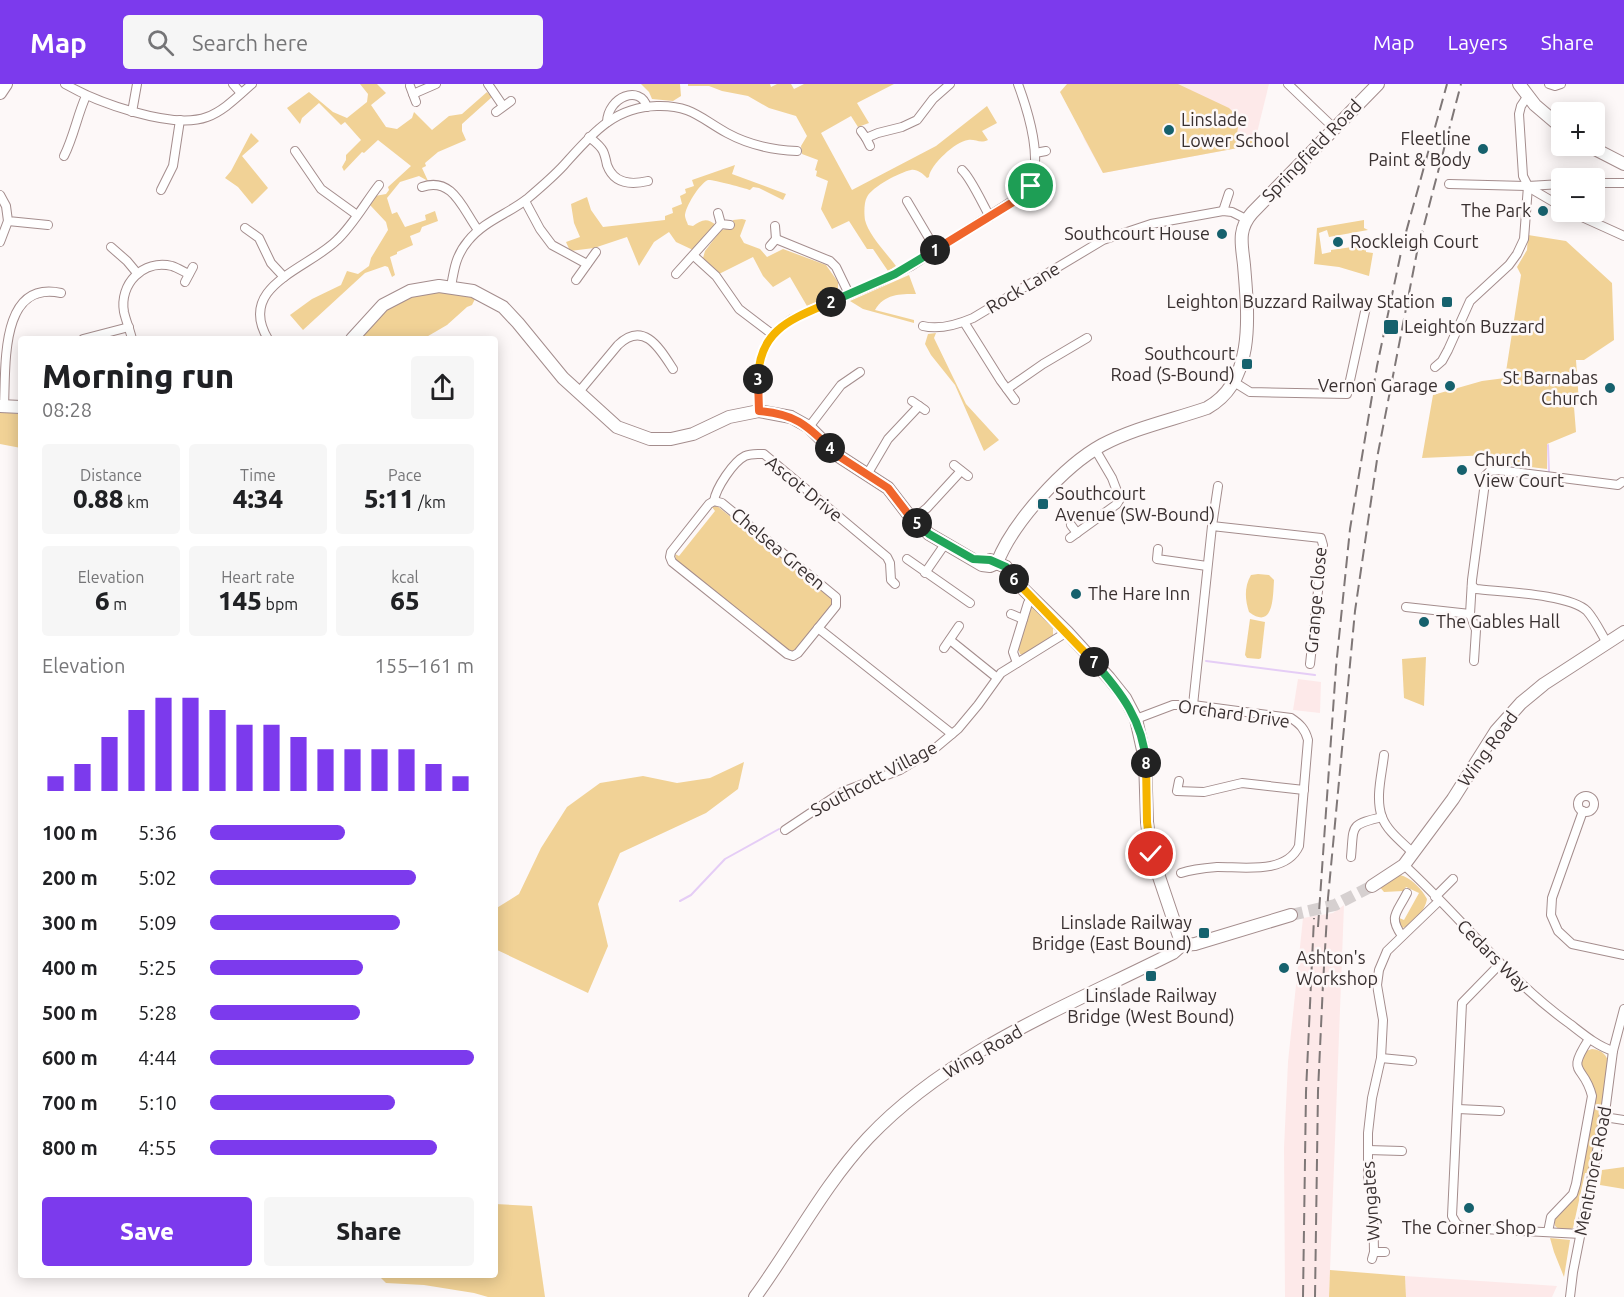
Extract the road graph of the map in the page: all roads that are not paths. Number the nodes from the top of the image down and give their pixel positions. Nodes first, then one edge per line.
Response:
1 (6, 84) edge
2 (65, 84) edge
3 (137, 84) edge
4 (233, 84) edge
5 (252, 84) edge
6 (436, 84) edge
7 (488, 84) edge
8 (950, 84) edge
9 (1018, 84) edge
10 (1288, 84) edge
11 (1378, 84) edge
12 (1519, 84) edge
13 (1549, 84) edge
14 (1561, 84) edge
15 (0, 93) edge
16 (241, 93) junction
17 (413, 94) dead end
18 (86, 96) junction
19 (1527, 97) junction
20 (503, 106) dead end
21 (647, 107) junction
22 (132, 112) junction
23 (1551, 118) edge
24 (180, 120) junction
25 (607, 122) junction
26 (1334, 128) junction
27 (589, 137) junction
28 (866, 139) dead end
29 (295, 151) dead end
30 (797, 151) dead end
31 (1046, 151) dead end
32 (1035, 153) junction
33 (1605, 154) edge
34 (64, 156) dead end
35 (1624, 164) edge
36 (962, 171) dead end
37 (648, 181) dead end
38 (1449, 183) dead end
39 (1605, 183) edge
40 (1624, 183) edge
41 (379, 185) dead end
42 (1551, 185) edge
43 (1528, 186) junction
44 (422, 187) dead end
45 (161, 190) dead end
46 (1229, 193) dead end
47 (0, 195) edge
48 (1551, 200) edge
49 (525, 201) junction
50 (907, 206) dead end
51 (1223, 211) junction
52 (718, 213) dead end
53 (357, 216) junction
54 (990, 217) junction
55 (1246, 219) junction
56 (8, 221) junction
57 (1593, 222) edge
58 (48, 225) dead end
59 (775, 226) dead end
60 (245, 228) dead end
61 (478, 230) junction
62 (1624, 236) edge
63 (0, 242) edge
64 (111, 247) dead end
65 (936, 250) junction
66 (596, 252) dead end
67 (694, 256) junction
68 (587, 264) junction
69 (137, 273) junction
70 (676, 274) dead end
71 (189, 275) dead end
72 (284, 277) junction
73 (576, 280) dead end
74 (451, 286) junction
75 (61, 293) dead end
76 (849, 294) junction
77 (1366, 307) dead end
78 (964, 322) junction
79 (924, 326) dead end
80 (129, 327) junction
81 (4, 331) edge
82 (772, 334) junction
83 (94, 336) edge
84 (131, 336) edge
85 (266, 336) edge
86 (355, 336) edge
87 (1088, 338) dead end
88 (1435, 367) dead end
89 (673, 369) dead end
90 (856, 372) dead end
91 (1234, 382) junction
92 (1007, 389) junction
93 (578, 393) junction
94 (1015, 400) dead end
95 (918, 405) dead end
96 (2, 406) edge
97 (18, 407) edge
98 (759, 411) junction
99 (809, 427) junction
100 (1095, 449) junction
101 (961, 471) dead end
102 (868, 473) junction
103 (1624, 482) edge
104 (1218, 486) dead end
105 (714, 501) junction
106 (913, 519) junction
107 (1071, 525) dead end
108 (1212, 526) junction
109 (945, 544) junction
110 (1158, 549) dead end
111 (907, 559) dead end
112 (997, 563) junction
113 (1207, 566) junction
114 (925, 573) junction
115 (895, 584) dead end
116 (1472, 586) junction
117 (970, 603) dead end
118 (1028, 603) dead end
119 (1406, 607) dead end
120 (1011, 614) dead end
121 (1470, 614) junction
122 (1023, 619) junction
123 (959, 626) dead end
124 (818, 628) junction
125 (1067, 632) junction
126 (1624, 632) edge
127 (950, 640) junction
128 (1607, 643) junction
129 (944, 648) dead end
130 (1474, 661) dead end
131 (1017, 663) junction
132 (1310, 664) dead end
133 (996, 677) junction
134 (1193, 705) junction
135 (1136, 718) junction
136 (952, 734) junction
137 (1384, 755) dead end
138 (1179, 781) dead end
139 (1304, 789) junction
140 (1583, 812) dead end
141 (1382, 817) junction
142 (785, 830) dead end
143 (1413, 853) junction
144 (1351, 857) dead end
145 (1404, 866) junction
146 (1181, 873) dead end
147 (1453, 879) dead end
148 (1372, 886) tunnel mouth
149 (1407, 894) dead end
150 (1437, 899) junction
151 (1291, 915) tunnel mouth
152 (1402, 936) junction
153 (1182, 945) junction
154 (1624, 955) edge
155 (1500, 964) junction
156 (1624, 1009) edge
157 (1589, 1039) junction
158 (1613, 1051) junction
159 (1382, 1058) junction
160 (1412, 1060) dead end
161 (1458, 1109) junction
162 (1500, 1111) dead end
163 (1604, 1116) junction
164 (1624, 1120) edge
165 (1368, 1150) junction
166 (1402, 1151) dead end
167 (1548, 1232) junction
168 (1581, 1234) junction
169 (1385, 1252) dead end
170 (755, 1297) edge
171 (1570, 1297) edge

1 - 15 street
2 - 18 street
3 - 22 street
4 - 16 street
5 - 16 street
6 - 17 street
7 - 20 street
8 - 28 street
9 - 32 street
10 - 26 street
11 - 26 street, Springfield Road
12 - 19 street
13 - 14 street
16 - 24 street
18 - 22 street
18 - 34 street
19 - 23 street
19 - 43 street
21 - 25 street
21 - 25 street
21 - 30 street
22 - 24 street
24 - 45 street
25 - 27 street
26 - 55 street, Springfield Road
27 - 37 street
27 - 49 street
29 - 53 street
31 - 32 street
32 - 54 street
33 - 35 street
36 - 54 street
38 - 43 street
39 - 40 street
41 - 53 street
42 - 43 street
43 - 48 street
43 - 88 street
44 - 61 street
46 - 51 street
47 - 56 street
49 - 61 street
49 - 68 street
50 - 65 street
51 - 55 street, Rock Lane
51 - 78 street, Rock Lane
52 - 67 street
53 - 72 street
54 - 65 street
55 - 91 street
56 - 58 street
56 - 63 street
57 - 62 street
59 - 76 street
60 - 72 street
61 - 74 street
64 - 69 street
65 - 76 street
66 - 68 street
67 - 70 street
67 - 82 street
68 - 73 street
69 - 71 street
69 - 80 street
72 - 85 street
74 - 86 street
74 - 93 street
75 - 81 street
76 - 82 street
77 - 91 street
78 - 79 street, Rock Lane
78 - 92 street
80 - 83 street
80 - 84 street
81 - 96 street
82 - 98 street
87 - 92 street
89 - 93 street
90 - 99 street
91 - 100 street
92 - 94 street
93 - 98 street
95 - 102 street
96 - 97 street
98 - 99 street
99 - 102 street
100 - 107 street
100 - 112 street
101 - 106 street
102 - 106 street
103 - 116 street
104 - 108 street
105 - 115 street, Ascot Drive
105 - 124 street, Chelsea Green
105 - 124 street, Chelsea Green
106 - 109 street
108 - 113 street
108 - 132 street, Grange Close
109 - 112 street
109 - 114 street
110 - 113 street
111 - 114 street
112 - 125 street
113 - 134 street
114 - 117 street
116 - 121 street
116 - 128 street
118 - 122 street
119 - 121 street
120 - 122 street
121 - 130 street
122 - 131 street
123 - 127 street
124 - 136 street
125 - 131 street, Southcott Village
125 - 135 street
126 - 128 street, Wing Road
127 - 129 street
127 - 133 street
128 - 143 street, Wing Road
131 - 133 street, Southcott Village
133 - 136 street, Southcott Village
134 - 135 street, Orchard Drive
134 - 139 street, Orchard Drive
135 - 153 street
136 - 142 street, Southcott Village
137 - 141 street
138 - 139 street
139 - 146 street, Orchard Drive
140 - 154 street
141 - 143 street
141 - 144 street
143 - 145 street, Wing Road
145 - 148 street, Wing Road
145 - 150 street, Cedars Way
147 - 150 street, Wyngates
149 - 152 street
150 - 152 street, Wyngates
150 - 155 street, Cedars Way
151 - 153 street, Wing Road
152 - 159 street, Wyngates
153 - 170 street, Wing Road
155 - 157 street, Cedars Way
155 - 161 street
156 - 158 street, Mentmore Road
157 - 158 street, Cedars Way
157 - 167 street
158 - 163 street, Mentmore Road
159 - 160 street
159 - 165 street, Wyngates
161 - 162 street
161 - 167 street
163 - 164 street
163 - 168 street, Mentmore Road
165 - 166 street, Wyngates
165 - 169 street, Wyngates
167 - 168 street
168 - 171 street, Mentmore Road

